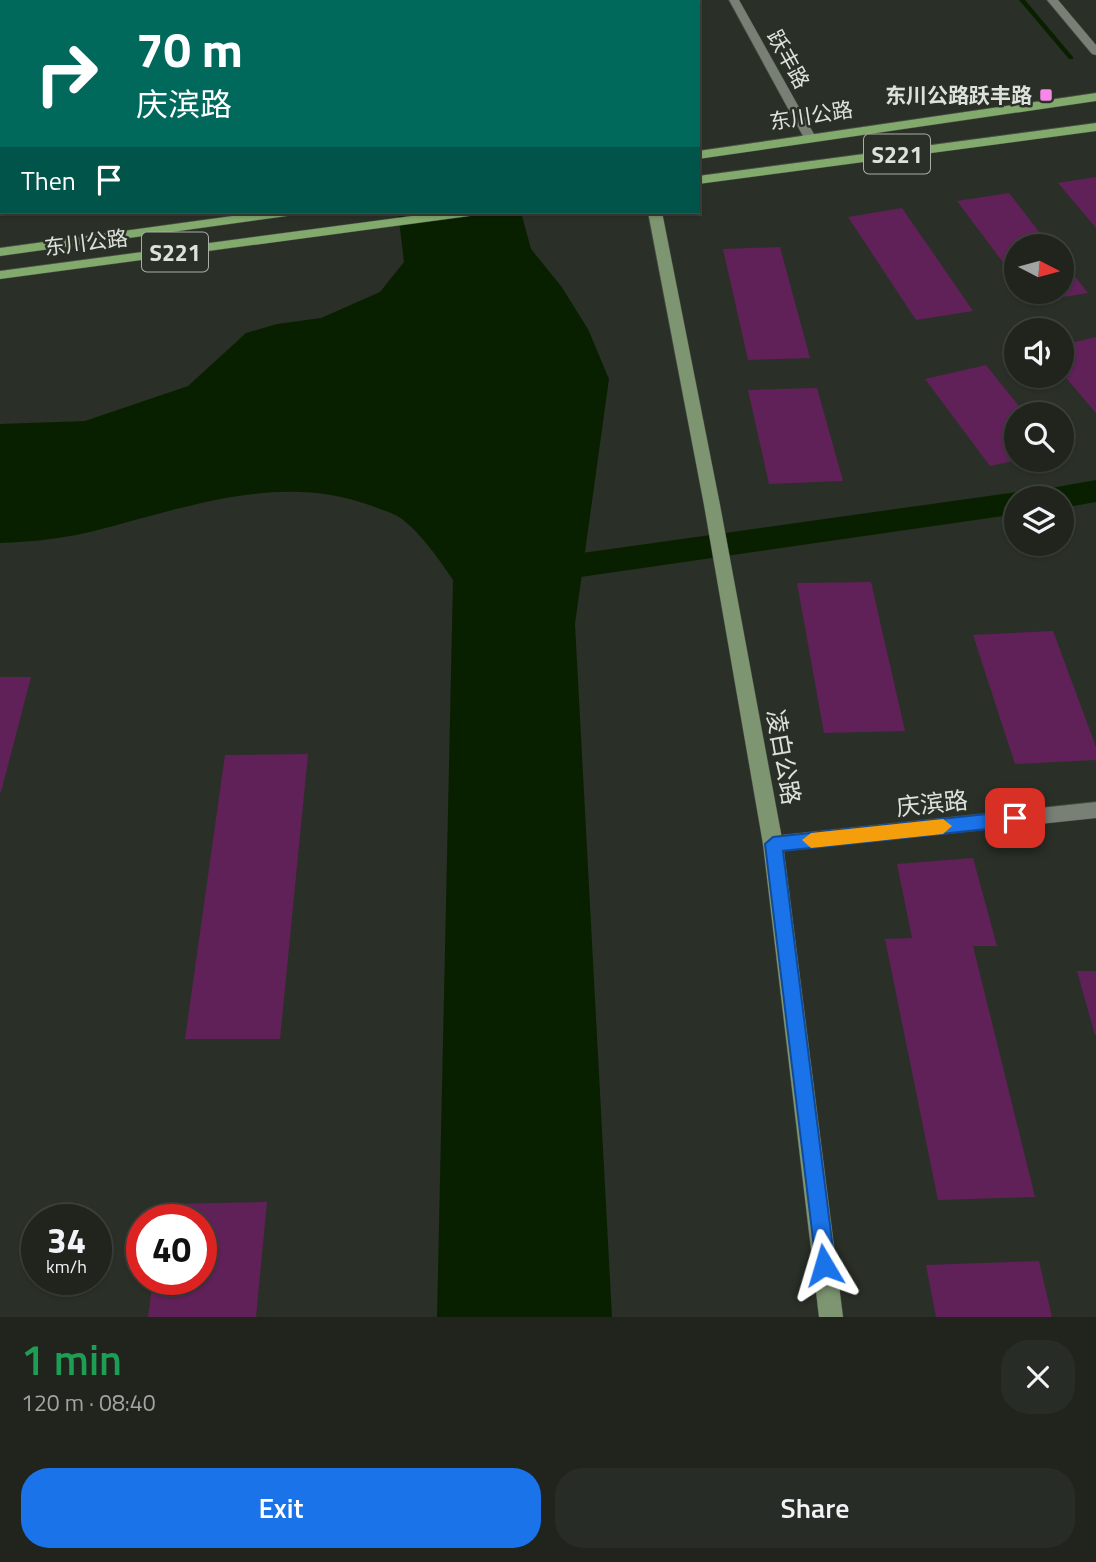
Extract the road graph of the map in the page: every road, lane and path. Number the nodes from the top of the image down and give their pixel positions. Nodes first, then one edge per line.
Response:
1 (734, 0) edge
2 (1052, 0) edge
3 (1096, 52) edge
4 (1096, 97) edge
5 (1096, 127) edge
6 (810, 136) junction
7 (700, 155) edge
8 (700, 180) edge
9 (273, 214) edge
10 (455, 214) edge
11 (655, 214) edge
12 (0, 252) edge
13 (0, 275) edge
14 (1096, 810) edge
15 (773, 844) junction
16 (831, 1317) edge

1 - 6 street, 跃丰路
2 - 3 street
4 - 6 main road, 东川公路 / S221
5 - 8 main road, 东川公路 / S221
6 - 7 main road, 东川公路 / S221
9 - 12 main road, 东川公路 / S221
10 - 13 main road, 东川公路 / S221
11 - 15 street, 凌白公路
14 - 15 street, 庆滨路
15 - 16 street, 凌白公路

